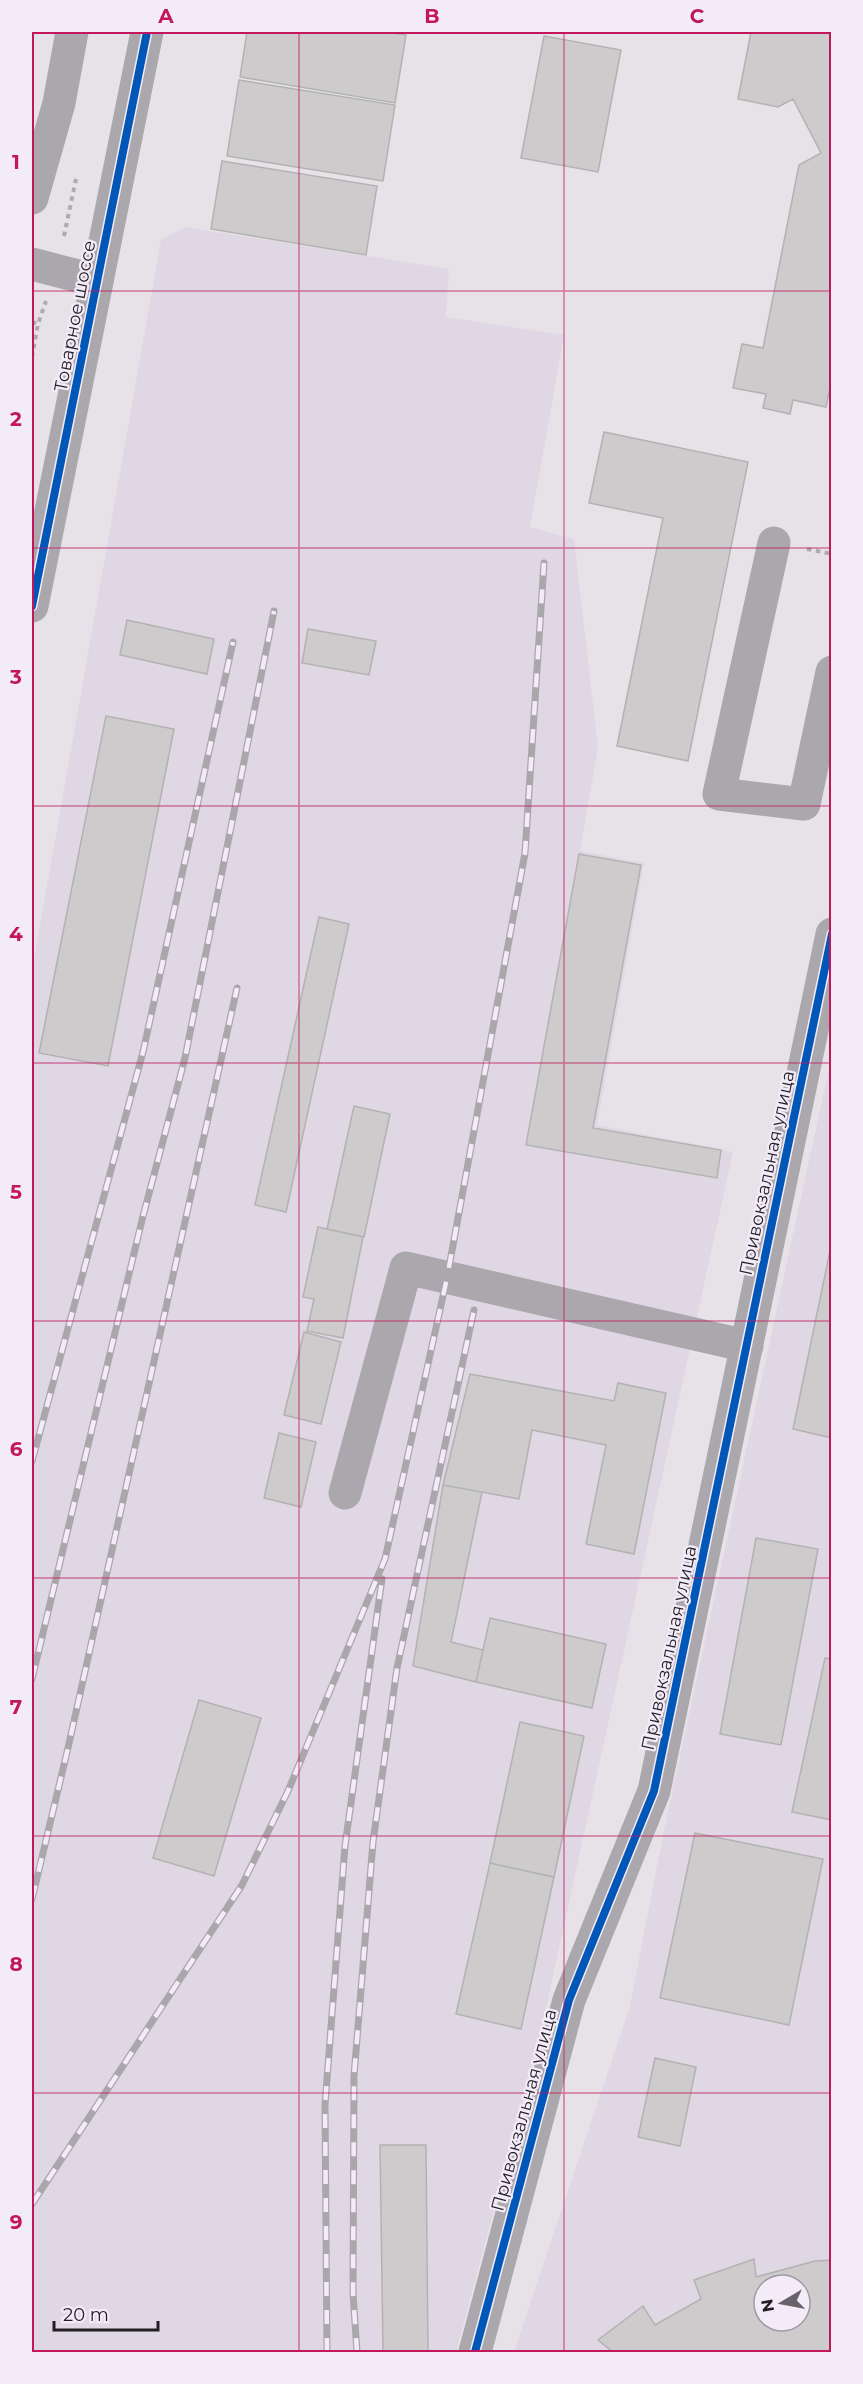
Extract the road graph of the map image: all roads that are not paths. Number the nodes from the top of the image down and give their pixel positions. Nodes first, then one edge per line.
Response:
1 (72, 32) edge
2 (147, 32) edge
3 (32, 198) edge
4 (32, 264) edge
5 (97, 281) junction
6 (774, 543) dead end
7 (32, 606) edge
8 (831, 672) edge
9 (831, 934) edge
10 (747, 1346) junction
11 (345, 1492) dead end
12 (475, 2352) edge

1 - 3 street
2 - 5 street, Товарное шоссе
4 - 5 street
5 - 7 street, Товарное шоссе
6 - 8 street
9 - 10 street, Привокзальная улица
10 - 11 street
10 - 12 street, Привокзальная улица

